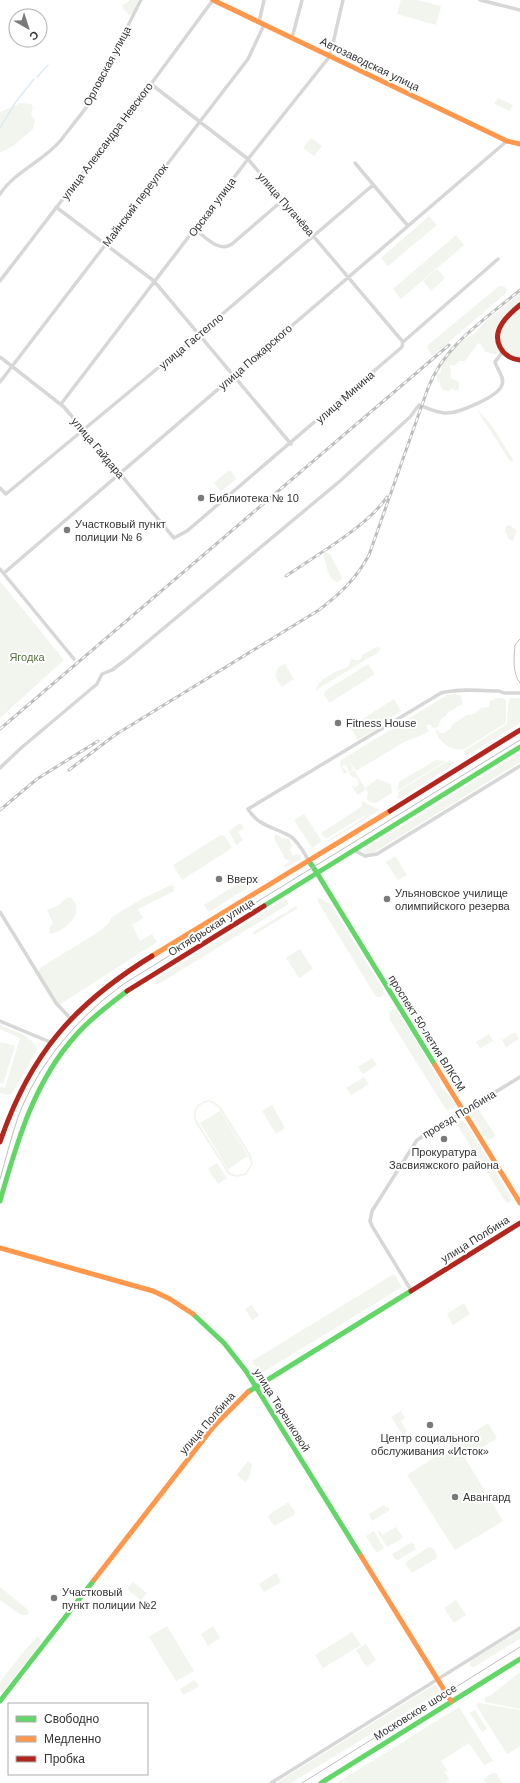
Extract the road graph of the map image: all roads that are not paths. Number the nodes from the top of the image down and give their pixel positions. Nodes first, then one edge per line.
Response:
1 (141, 0) edge
2 (213, 0) edge
3 (264, 0) edge
4 (302, 0) edge
5 (343, 0) edge
6 (480, 0) edge
7 (520, 10) edge
8 (259, 22) junction
9 (264, 25) junction
10 (292, 38) junction
11 (330, 56) junction
12 (151, 84) junction
13 (199, 122) junction
14 (507, 141) junction
15 (520, 144) edge
16 (248, 159) junction
17 (355, 163) dead end
18 (373, 185) junction
19 (0, 194) edge
20 (283, 200) junction
21 (56, 208) junction
22 (408, 226) junction
23 (195, 229) junction
24 (314, 236) junction
25 (106, 245) junction
26 (498, 259) dead end
27 (348, 277) junction
28 (0, 281) edge
29 (154, 281) junction
30 (520, 305) edge
31 (199, 334) junction
32 (403, 342) junction
33 (503, 351) junction
34 (0, 357) edge
35 (520, 360) edge
36 (12, 367) junction
37 (234, 376) junction
38 (0, 382) edge
39 (61, 404) junction
40 (84, 431) junction
41 (291, 444) junction
42 (120, 474) junction
43 (0, 488) edge
44 (187, 531) joint
45 (0, 569) edge
46 (4, 573) junction
47 (74, 659) dead end
48 (520, 693) edge
49 (520, 730) edge
50 (520, 747) edge
51 (520, 766) edge
52 (0, 768) edge
53 (354, 850) junction
54 (309, 861) junction
55 (317, 874) junction
56 (0, 912) edge
57 (70, 1018) junction
58 (0, 1021) edge
59 (50, 1042) junction
60 (520, 1077) edge
61 (464, 1112) junction
62 (0, 1142) edge
63 (0, 1201) edge
64 (520, 1203) edge
65 (520, 1223) edge
66 (0, 1248) edge
67 (411, 1290) junction
68 (256, 1386) junction
69 (520, 1628) edge
70 (520, 1659) edge
71 (438, 1680) junction
72 (0, 1701) edge
73 (451, 1701) junction
74 (271, 1783) edge
75 (321, 1783) edge

1 - 19 street, Орловская улица
2 - 8 street, Автозаводская улица
2 - 12 street, улица Александра Невского
3 - 8 street
4 - 10 street
5 - 11 street, Орская улица
6 - 7 street
8 - 9 street, Автозаводская улица
9 - 10 street, Автозаводская улица
9 - 13 street, Майнский переулок
10 - 11 street, Автозаводская улица
11 - 14 street, Автозаводская улица
11 - 16 street, Орская улица
12 - 13 street, улица Пугачёва
12 - 21 street, улица Александра Невского
13 - 16 street, улица Пугачёва
13 - 25 street, Майнский переулок
14 - 15 street, Автозаводская улица
14 - 22 street, улица Пожарского
16 - 20 street, улица Пугачёва
16 - 23 street, Орская улица
17 - 18 street
18 - 22 street
18 - 24 street, улица Гастелло
20 - 23 street
20 - 24 street, улица Пугачёва
21 - 25 street
21 - 28 street, улица Александра Невского
22 - 27 street, улица Пожарского
23 - 29 street, Орская улица
24 - 27 street, улица Пугачёва
24 - 31 street, улица Гастелло
25 - 29 street
25 - 36 street, Майнский переулок
26 - 32 street, улица Минина
27 - 32 street, улица Пугачёва
27 - 37 street, улица Пожарского
29 - 31 street
29 - 39 street, Орская улица
30 - 33 street
31 - 37 street
31 - 40 street, улица Гастелло
32 - 41 street, улица Минина
33 - 35 street
33 - 52 street
34 - 36 street, улица Гайдара
36 - 38 street, Майнский переулок
36 - 39 street, улица Гайдара
37 - 41 street
37 - 42 street, улица Пожарского
39 - 40 street, улица Гайдара
40 - 42 street, улица Гайдара
40 - 43 street, улица Гастелло
41 - 44 street, улица Минина
42 - 44 street, улица Гайдара
42 - 46 street, улица Пожарского
45 - 46 street
46 - 47 street
48 - 54 street
49 - 54 street, Октябрьская улица
50 - 53 street, Октябрьская улица
51 - 53 street
53 - 55 street, Октябрьская улица
54 - 55 street, проспект 50-летия ВЛКСМ
54 - 57 street, Октябрьская улица
55 - 61 street, проспект 50-летия ВЛКСМ
55 - 63 street, Октябрьская улица
56 - 57 street
57 - 59 street, Октябрьская улица
58 - 59 street
59 - 62 street, Октябрьская улица
60 - 61 street, проезд Полбина
61 - 64 street, проспект 50-летия ВЛКСМ
61 - 67 street, проезд Полбина
65 - 67 street, улица Полбина
66 - 68 street, улица Терешковой
67 - 68 street, улица Полбина
68 - 71 street, улица Терешковой
68 - 72 street, улица Полбина
69 - 71 street
70 - 73 street, Московское шоссе
71 - 73 street, улица Терешковой
71 - 74 street
73 - 75 street, Московское шоссе

